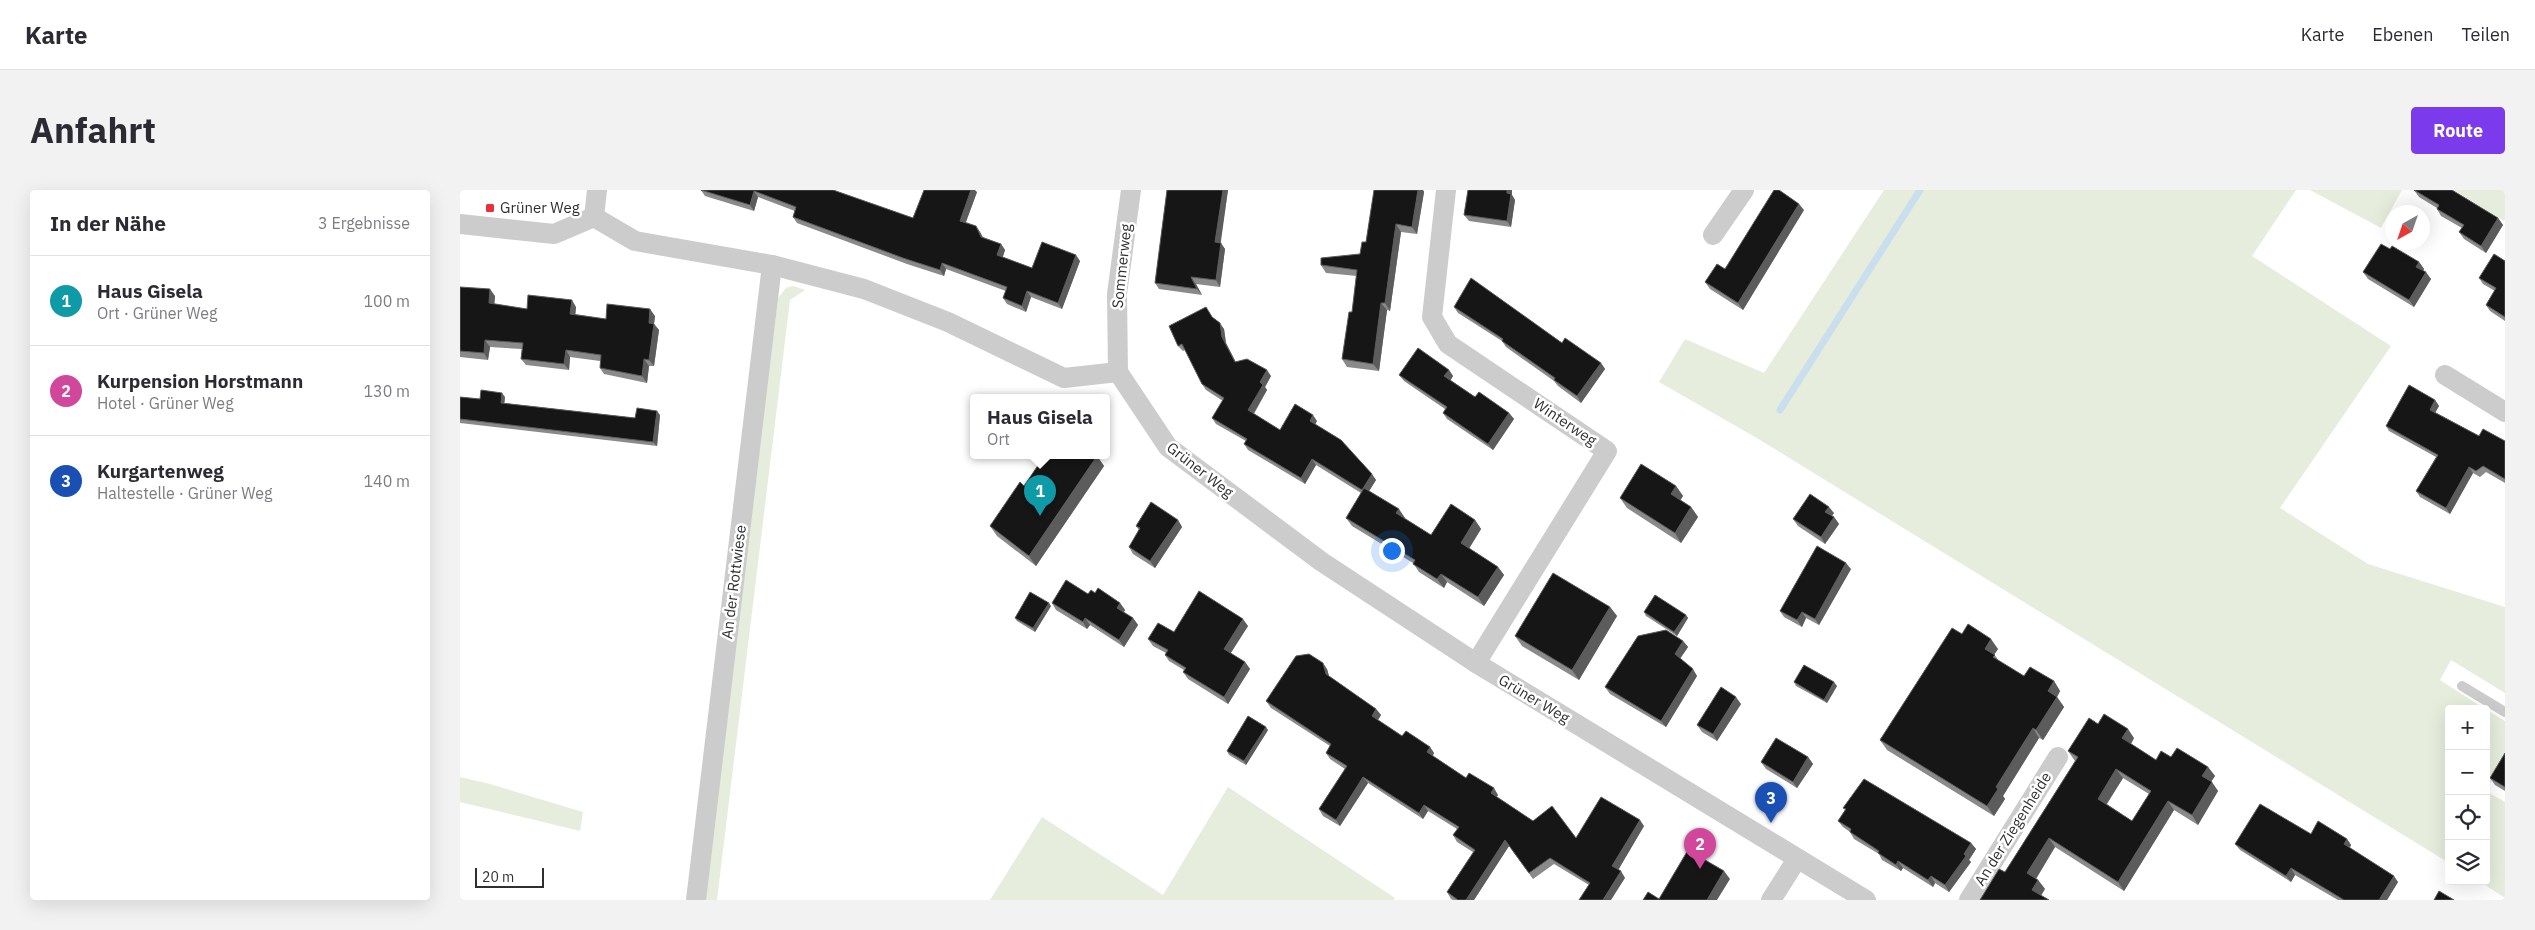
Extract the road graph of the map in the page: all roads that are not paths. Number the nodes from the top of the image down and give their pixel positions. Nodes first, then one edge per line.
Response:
1 (597, 190) edge
2 (1130, 190) edge
3 (1446, 190) edge
4 (1744, 190) edge
5 (594, 217) junction
6 (460, 224) edge
7 (1713, 235) dead end
8 (772, 265) junction
9 (1118, 372) junction
10 (2445, 375) dead end
11 (2505, 412) edge
12 (1476, 663) junction
13 (2462, 686) dead end
14 (2505, 712) edge
15 (2058, 757) dead end
16 (1797, 859) junction
17 (696, 900) edge
18 (1771, 900) edge
19 (1866, 900) edge
20 (1969, 900) edge

1 - 5 street
2 - 9 street, Sommerweg
3 - 12 street, Winterweg
4 - 7 street
5 - 6 street
5 - 8 street
8 - 9 street
8 - 17 street, An der Rottwiese
9 - 12 street, Grüner Weg
10 - 11 street
12 - 16 street, Grüner Weg
13 - 14 lane
15 - 20 street, An der Ziegenheide
16 - 18 street
16 - 19 street, Grüner Weg

